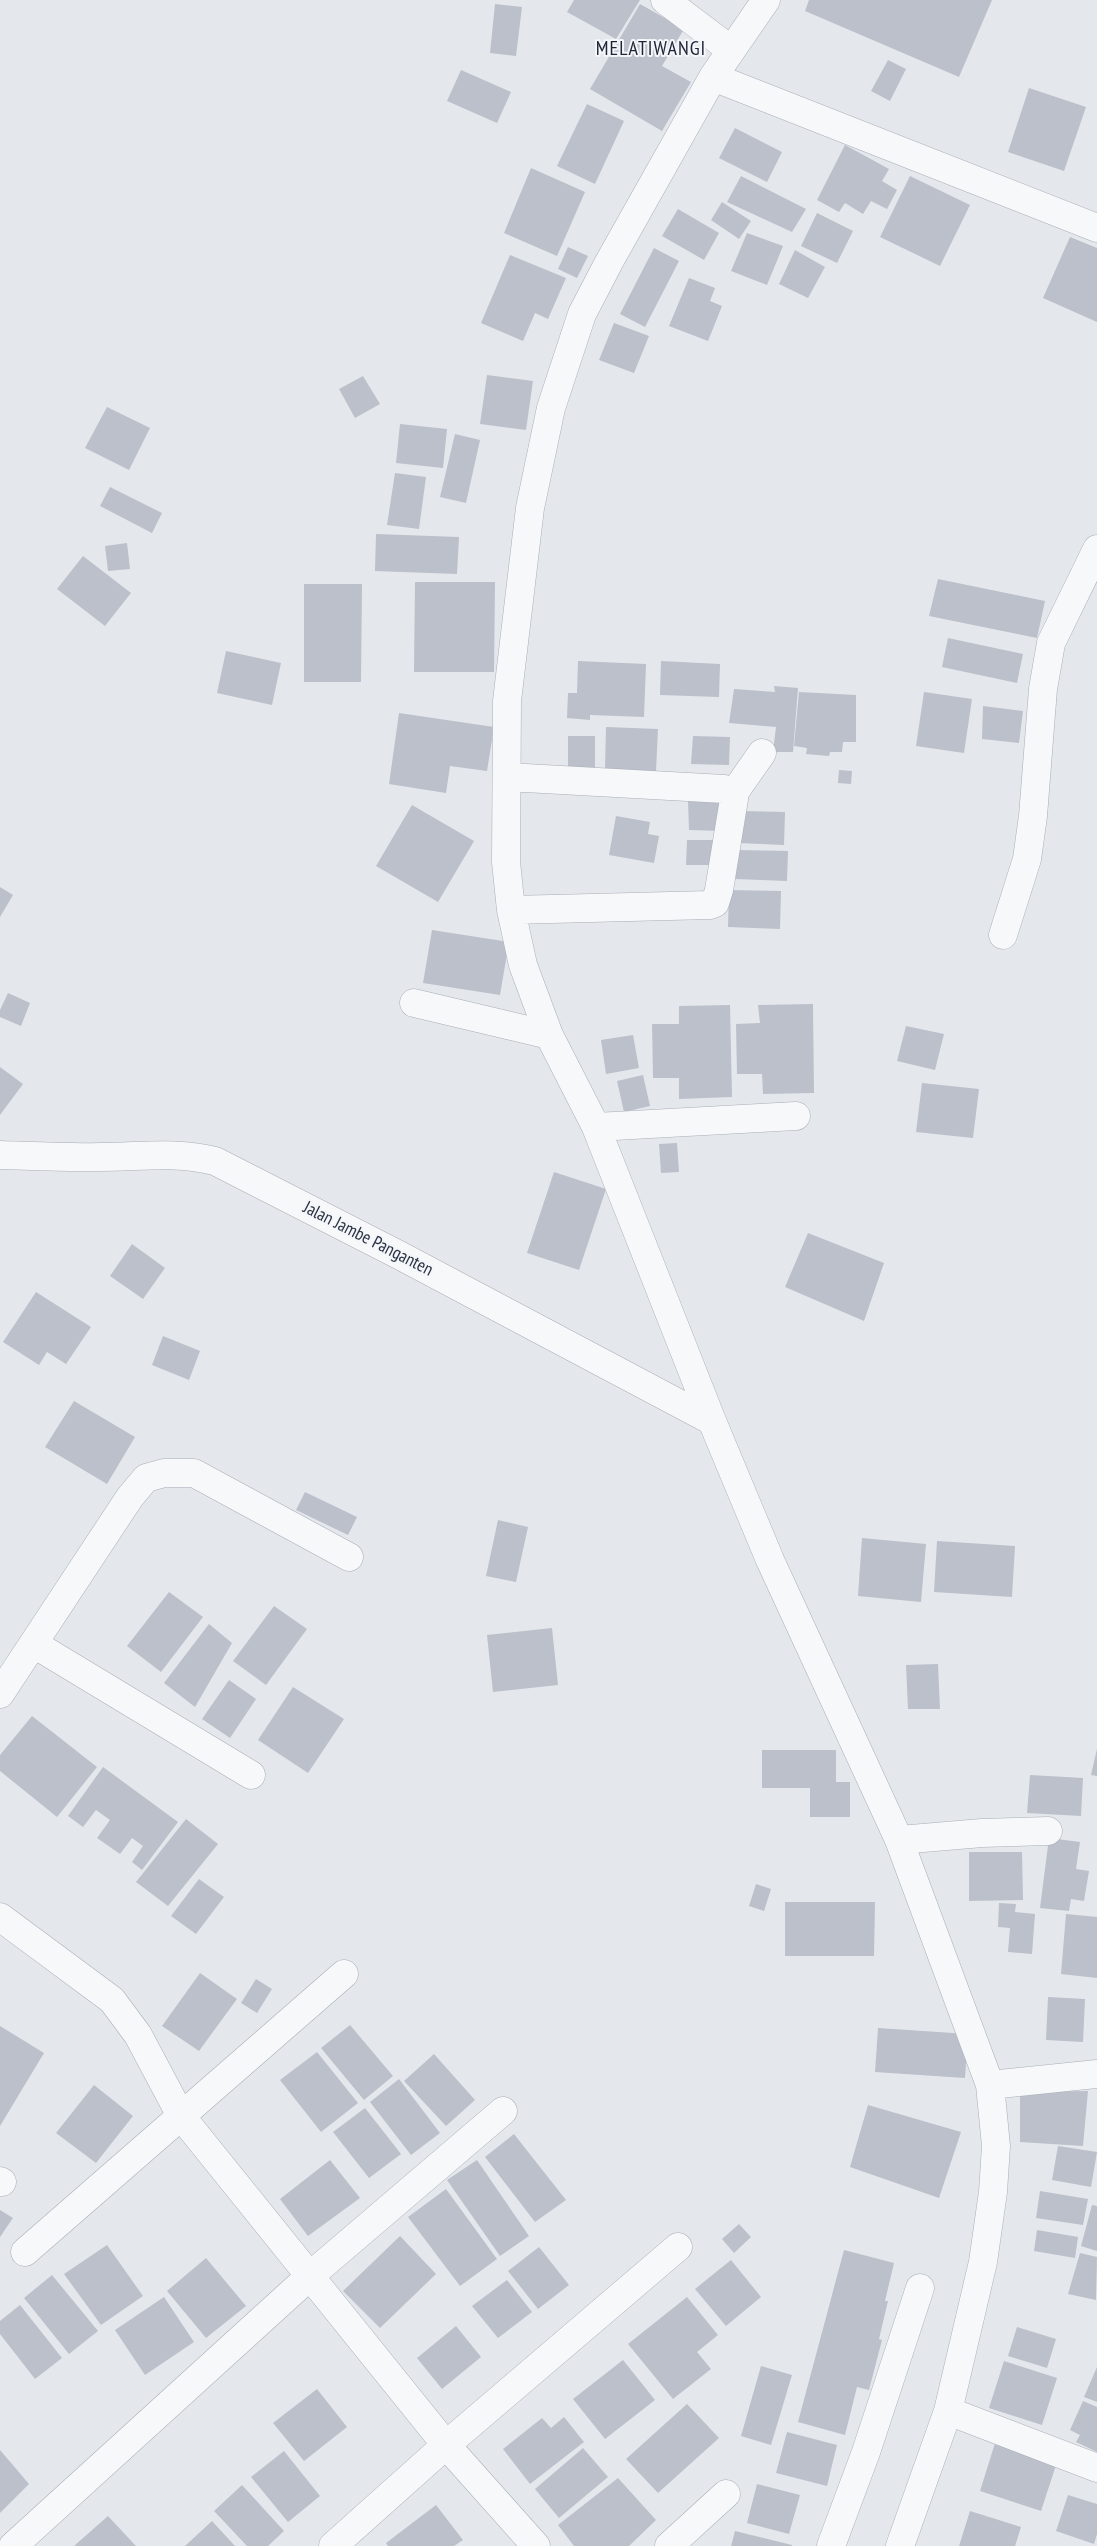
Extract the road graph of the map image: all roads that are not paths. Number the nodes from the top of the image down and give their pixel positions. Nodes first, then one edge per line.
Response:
1 (665, 0) edge
2 (766, 0) edge
3 (731, 50) junction
4 (713, 77) junction
5 (1097, 228) edge
6 (1097, 549) edge
7 (762, 753) dead end
8 (507, 777) junction
9 (734, 793) junction
10 (512, 910) junction
11 (1003, 935) dead end
12 (414, 1003) dead end
13 (550, 1035) junction
14 (796, 1116) dead end
15 (596, 1127) junction
16 (0, 1155) edge
17 (712, 1420) junction
18 (349, 1557) dead end
19 (34, 1644) junction
20 (0, 1694) edge
21 (252, 1775) dead end
22 (1048, 1831) dead end
23 (899, 1840) junction
24 (0, 1917) edge
25 (344, 1974) dead end
26 (1097, 2074) edge
27 (990, 2085) junction
28 (503, 2111) dead end
29 (181, 2116) junction
30 (678, 2247) dead end
31 (25, 2252) dead end
32 (311, 2275) junction
33 (920, 2288) dead end
34 (948, 2411) junction
35 (446, 2445) junction
36 (1097, 2468) edge
37 (726, 2494) dead end
38 (13, 2546) edge
39 (333, 2546) edge
40 (536, 2546) edge
41 (669, 2546) edge
42 (830, 2546) edge
43 (900, 2546) edge

1 - 3 street
2 - 3 street
3 - 4 street
4 - 5 street
4 - 8 street
6 - 11 street
7 - 9 street
8 - 9 street
8 - 10 street
9 - 10 street
10 - 13 street
12 - 13 street
13 - 15 street
14 - 15 street
15 - 17 street
16 - 17 street, Jalan Jambe Panganten
17 - 23 street
18 - 19 street
19 - 20 street
19 - 21 street
22 - 23 street
23 - 27 street
24 - 29 street
25 - 29 street
26 - 27 street
27 - 34 street
28 - 32 street
29 - 31 street
29 - 32 street
30 - 35 street
32 - 35 street
32 - 38 street
33 - 42 street
34 - 36 street
34 - 43 street
35 - 39 street
35 - 40 street
37 - 41 street

